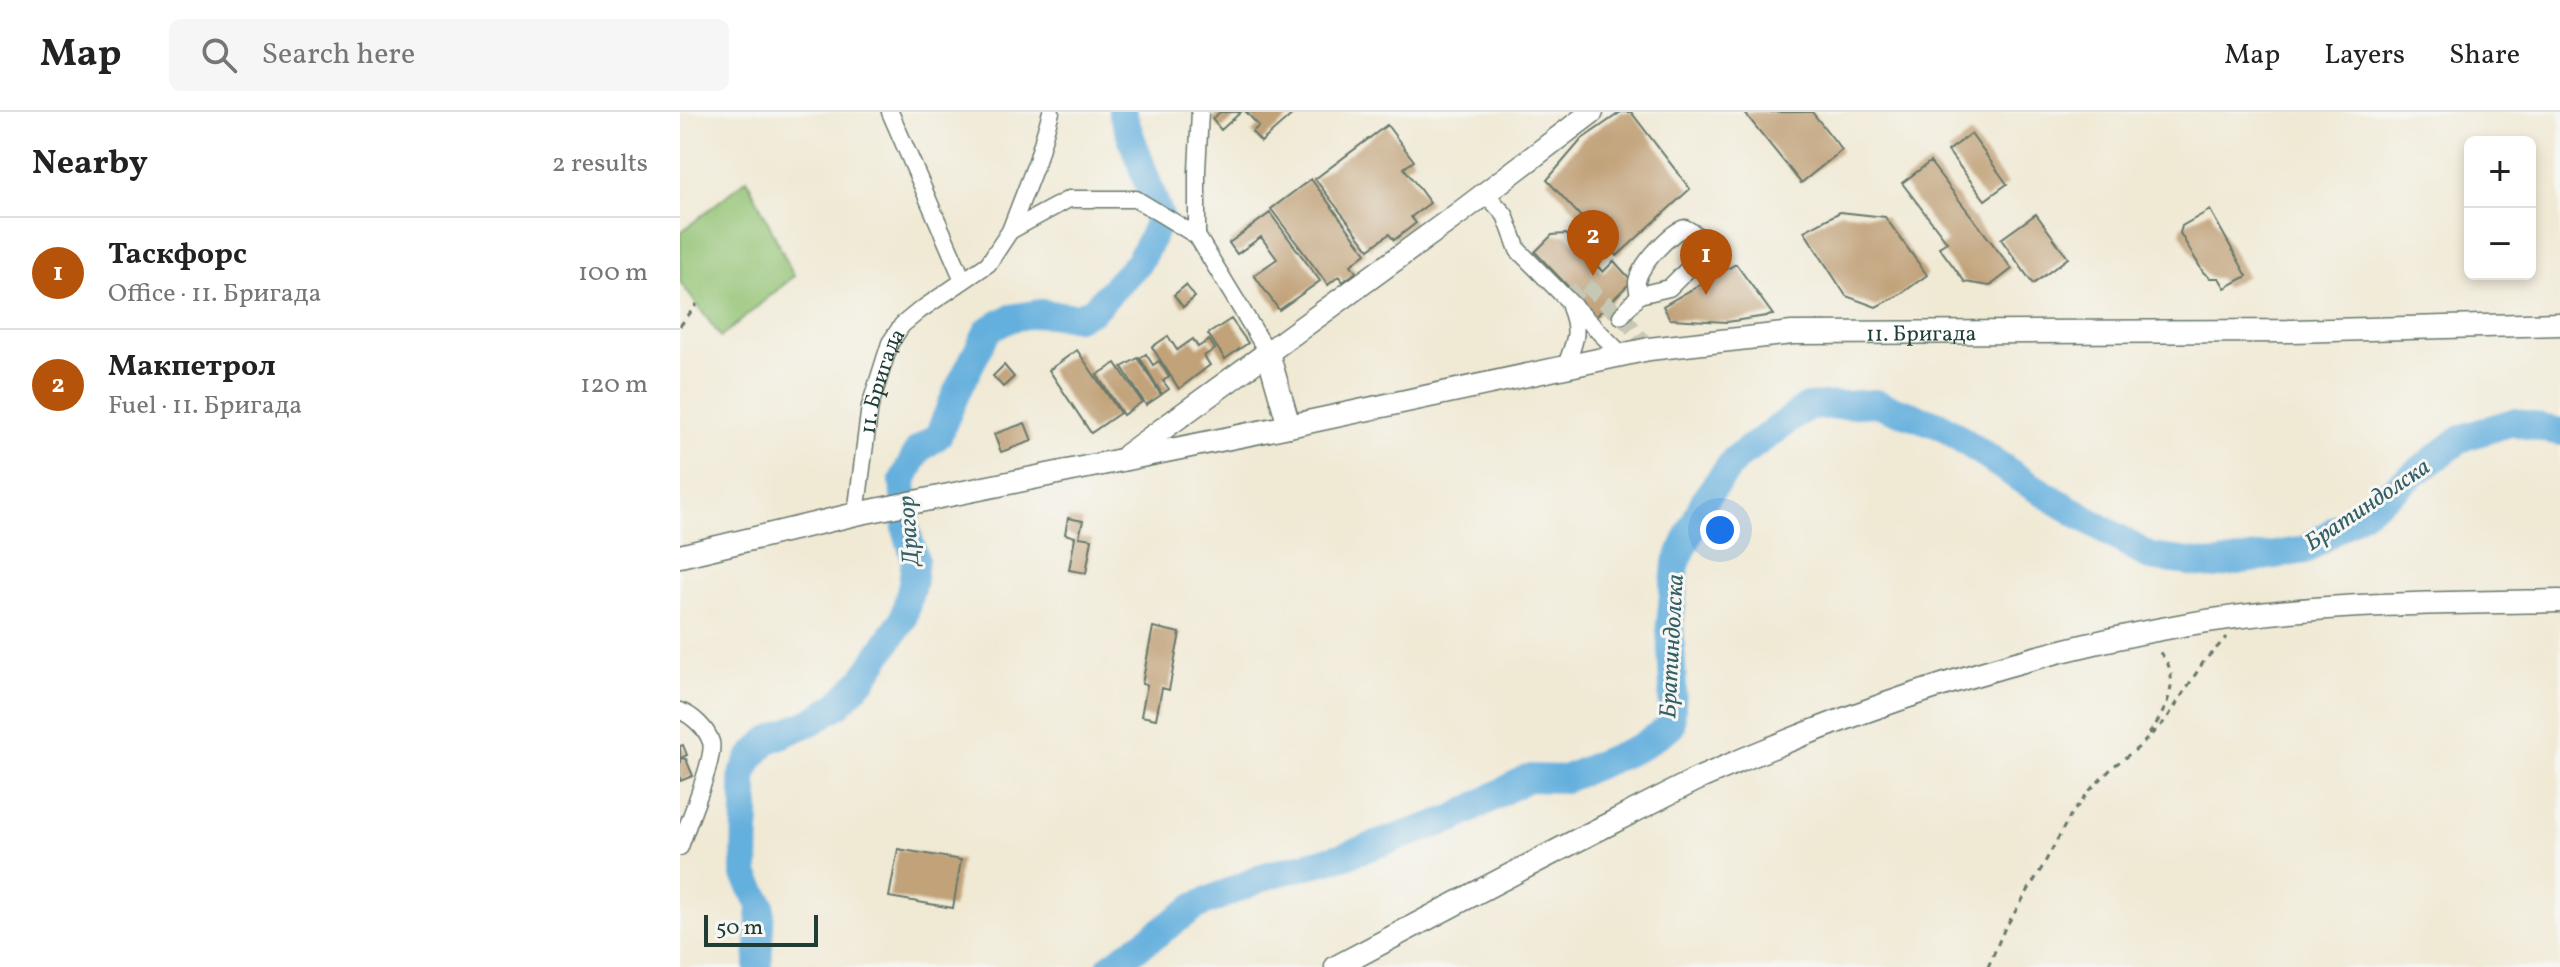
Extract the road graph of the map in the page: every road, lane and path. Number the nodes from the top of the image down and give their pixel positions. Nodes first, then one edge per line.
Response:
1 (890, 112) edge
2 (1051, 112) edge
3 (1200, 112) edge
4 (1592, 112) edge
5 (1485, 193) junction
6 (1010, 231) junction
7 (1197, 236) junction
8 (963, 280) junction
9 (1639, 295) junction
10 (1566, 298) junction
11 (697, 304) dead end
12 (1621, 316) dead end
13 (2560, 324) edge
14 (680, 326) edge
15 (1268, 353) junction
16 (1622, 355) junction
17 (1565, 368) junction
18 (1289, 426) junction
19 (1117, 462) junction
20 (856, 514) junction
21 (680, 556) edge
22 (2560, 601) edge
23 (2227, 637) dead end
24 (2149, 644) dead end
25 (680, 711) edge
26 (2139, 747) junction
27 (680, 847) edge
28 (1336, 967) edge
29 (1988, 967) edge

1 - 8 street
2 - 6 street, 11. Бригада
3 - 7 street
4 - 5 main road, 11. Бригада
5 - 10 street
5 - 15 main road, 11. Бригада
6 - 7 street, 11. Бригада
6 - 8 street, 11. Бригада
7 - 15 street, 11. Бригада
8 - 20 street, 11. Бригада
9 - 9 street
9 - 12 street
10 - 16 street
10 - 17 street
11 - 14 path
13 - 16 main road, 11. Бригада
15 - 18 main road, 11. Бригада
15 - 19 main road, 11. Бригада
16 - 17 main road, 11. Бригада
17 - 18 main road, 11. Бригада
18 - 19 main road, 11. Бригада
19 - 20 main road, 11. Бригада
20 - 21 main road, 11. Бригада
22 - 28 main road
23 - 26 path
24 - 26 path
25 - 27 street
26 - 29 path

